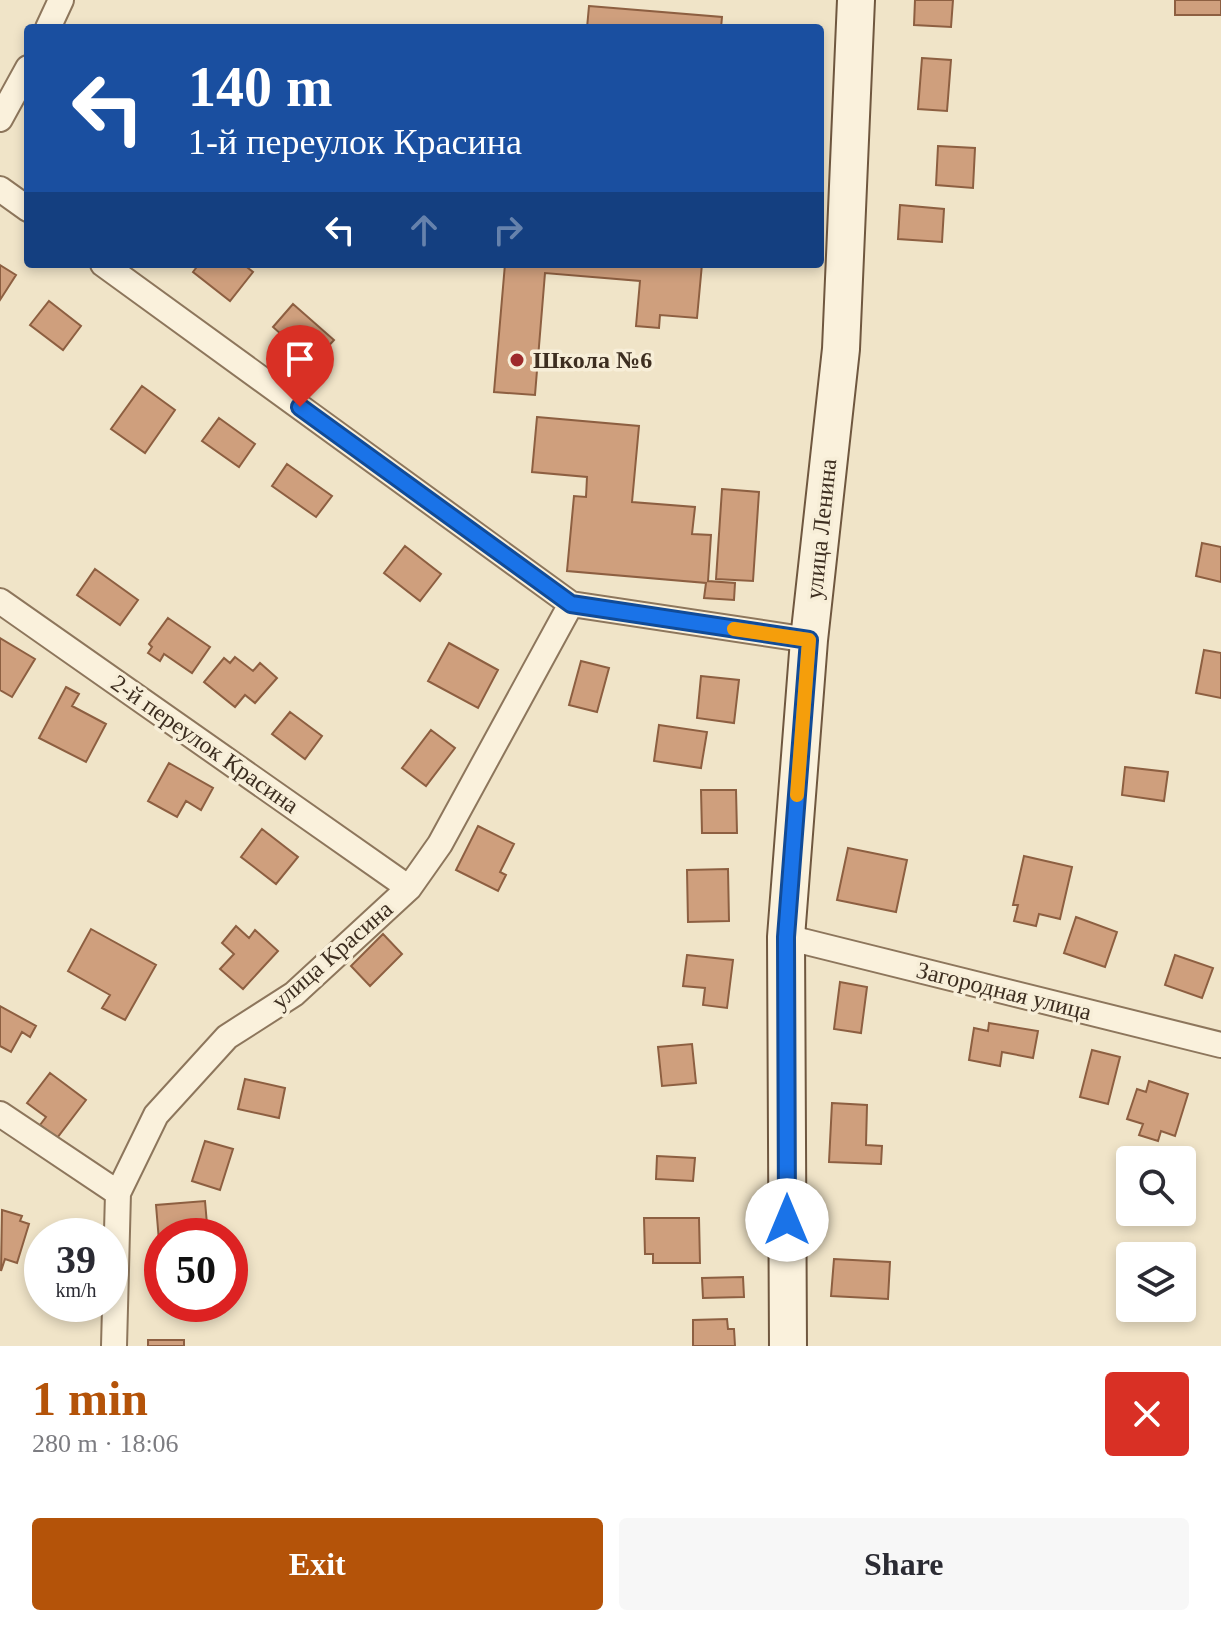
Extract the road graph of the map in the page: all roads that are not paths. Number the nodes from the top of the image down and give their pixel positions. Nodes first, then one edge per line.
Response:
1 (61, 0) edge
2 (856, 0) edge
3 (50, 24) edge
4 (24, 75) edge
5 (0, 119) edge
6 (0, 189) edge
7 (24, 206) edge
8 (109, 268) edge
9 (0, 601) edge
10 (571, 604) junction
11 (809, 640) junction
12 (409, 888) junction
13 (786, 937) junction
14 (1221, 1045) edge
15 (0, 1114) edge
16 (118, 1193) junction
17 (114, 1346) edge
18 (788, 1346) edge

1 - 3 street
2 - 11 main road, улица Ленина
4 - 5 street
6 - 7 street
8 - 10 street
9 - 12 street, 2-й переулок Красина
10 - 11 street
10 - 12 street, улица Красина
11 - 13 main road, улица Ленина
12 - 16 street, улица Красина
13 - 14 street, Загородная улица
13 - 18 main road, улица Ленина
15 - 16 street
16 - 17 street, улица Красина

